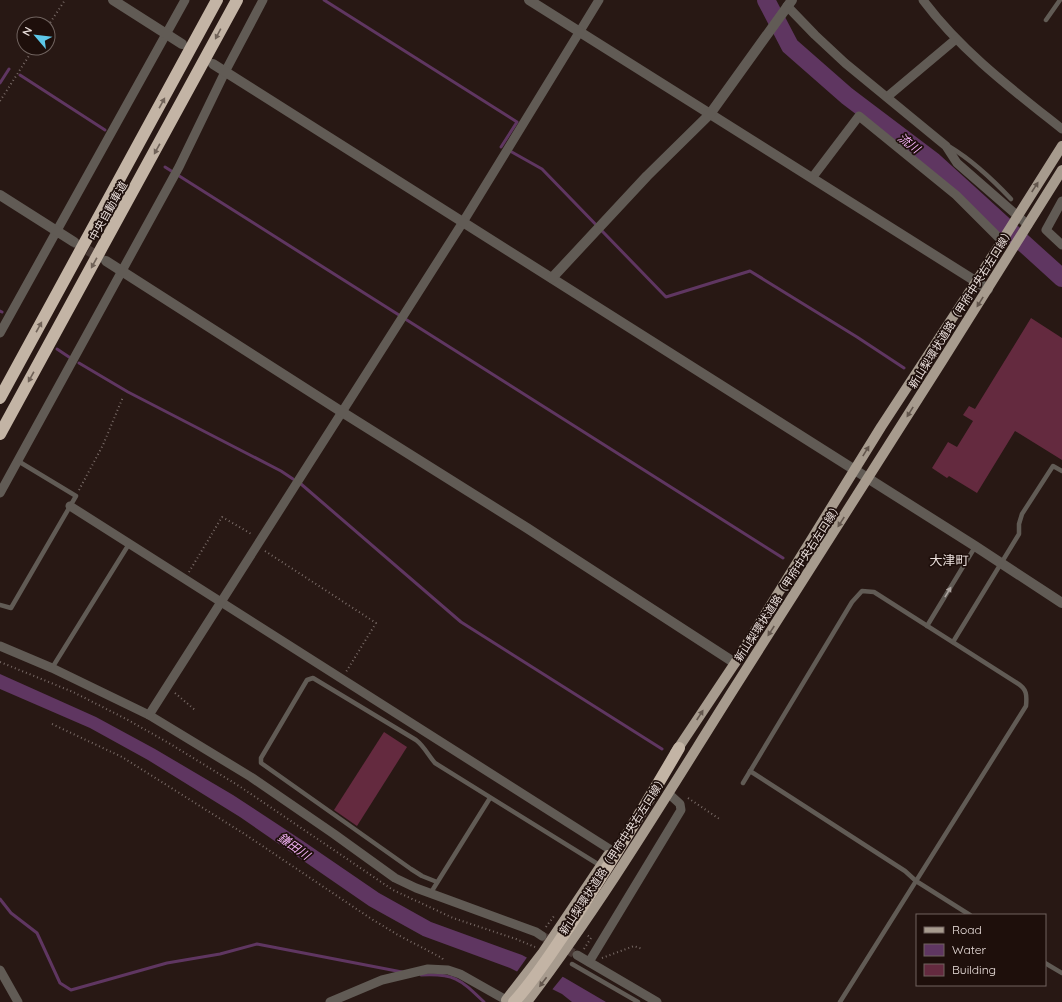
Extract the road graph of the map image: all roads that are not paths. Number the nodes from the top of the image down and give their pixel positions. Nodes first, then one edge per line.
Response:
1 (113, 0) edge
2 (185, 0) edge
3 (217, 0) edge
4 (237, 0) edge
5 (263, 0) edge
6 (529, 0) edge
7 (599, 0) edge
8 (923, 0) edge
9 (1060, 0) edge
10 (788, 3) edge
11 (1046, 20) dead end
12 (579, 32) junction
13 (166, 34) junction
14 (956, 40) junction
15 (182, 44) dead end
16 (213, 64) dead end
17 (225, 72) junction
18 (887, 96) junction
19 (710, 114) junction
20 (1062, 129) edge
21 (946, 146) junction
22 (1062, 146) edge
23 (1062, 170) edge
24 (812, 178) junction
25 (0, 195) edge
26 (1011, 199) dead end
27 (1062, 201) edge
28 (1015, 218) junction
29 (463, 222) junction
30 (1026, 227) junction
31 (56, 232) junction
32 (1003, 238) junction
33 (74, 242) tunnel mouth
34 (1062, 245) edge
35 (106, 261) tunnel mouth
36 (121, 271) junction
37 (552, 278) junction
38 (976, 282) junction
39 (988, 289) junction
40 (0, 333) edge
41 (0, 398) edge
42 (342, 412) junction
43 (0, 434) edge
44 (18, 461) junction
45 (855, 470) junction
46 (1062, 472) edge
47 (868, 479) junction
48 (0, 493) edge
49 (70, 506) junction
50 (129, 544) junction
51 (976, 546) junction
52 (1000, 563) junction
53 (220, 603) junction
54 (1062, 604) edge
55 (0, 605) edge
56 (927, 626) junction
57 (953, 642) junction
58 (0, 646) edge
59 (735, 663) junction
60 (52, 668) junction
61 (149, 715) junction
62 (428, 734) junction
63 (422, 744) junction
64 (679, 748) junction
65 (750, 771) junction
66 (743, 783) dead end
67 (668, 793) junction
68 (490, 798) junction
69 (611, 850) junction
70 (601, 866) junction
71 (916, 881) junction
72 (438, 882) junction
73 (430, 894) junction
74 (968, 914) edge
75 (543, 934) tunnel mouth
76 (580, 953) tunnel mouth
77 (550, 956) junction
78 (589, 962) junction
79 (572, 964) dead end
80 (1046, 964) edge
81 (0, 970) edge
82 (1062, 973) edge
83 (513, 1000) edge
84 (18, 1002) edge
85 (330, 1002) edge
86 (638, 1002) edge
87 (657, 1002) edge
88 (840, 1002) edge

1 - 13 street
2 - 13 street
41 -> 3 highway, 中央自動車道
4 -> 43 highway, 中央自動車道
5 - 17 street
6 - 12 street
7 - 12 street
8 - 14 street
9 - 11 lane
10 - 18 street
10 - 19 street
12 - 19 street
12 - 29 street
13 - 15 street
13 - 31 street
14 - 18 street
14 - 20 street
16 - 17 street
17 - 29 street
17 - 36 street
18 - 21 street
19 - 24 street
19 - 37 street
21 - 26 lane
21 - 28 street
28 -> 22 main road, 新山梨環状道路（甲府中央右左口線）
23 - 30 main road, 新山梨環状道路（甲府中央右左口線）
24 - 32 street
24 - 38 street
25 - 31 street
27 - 34 street
28 - 30 street
28 - 32 main road, 新山梨環状道路（甲府中央右左口線）
29 - 37 street
29 - 42 street
30 - 39 main road, 新山梨環状道路（甲府中央右左口線）
31 - 33 street
31 - 40 street
32 - 38 main road, 新山梨環状道路（甲府中央右左口線）
35 - 36 street
36 - 42 street
36 - 44 street
37 - 45 street
38 - 39 street
45 -> 38 main road, 新山梨環状道路（甲府中央右左口線）
39 -> 47 main road, 新山梨環状道路（甲府中央右左口線）
42 - 53 street
42 - 59 street
44 - 48 street
44 - 49 lane
45 - 47 street
45 - 59 main road, 新山梨環状道路（甲府中央右左口線）
46 - 52 lane
47 - 51 street
47 -> 67 main road, 新山梨環状道路（甲府中央右左口線）
49 - 50 street
49 - 55 lane
50 - 53 street
50 - 60 lane
51 - 52 street
56 -> 51 lane
52 - 54 street
52 - 57 lane
53 - 61 street
53 - 62 street
56 - 57 lane
56 - 65 lane
57 - 71 lane
58 - 60 street
64 -> 59 main road, 新山梨環状道路（甲府中央右左口線）
60 - 61 street
61 - 73 street
62 - 63 lane
62 - 69 street
63 - 68 lane
63 - 72 lane
64 - 69 main road, 新山梨環状道路（甲府中央右左口線）
64 - 77 highway
65 - 66 lane
65 - 71 lane
67 - 77 main road, 新山梨環状道路（甲府中央右左口線）
67 - 78 street
68 - 70 lane
68 - 72 lane
69 - 70 main road, 新山梨環状道路（甲府中央右左口線）
70 - 77 main road, 新山梨環状道路（甲府中央右左口線）
71 - 74 lane
71 - 88 lane
72 - 73 lane
73 - 75 street
76 - 78 street
77 - 83 highway
78 - 87 street
79 - 86 lane
80 - 82 lane
81 - 84 street
83 - 85 street

